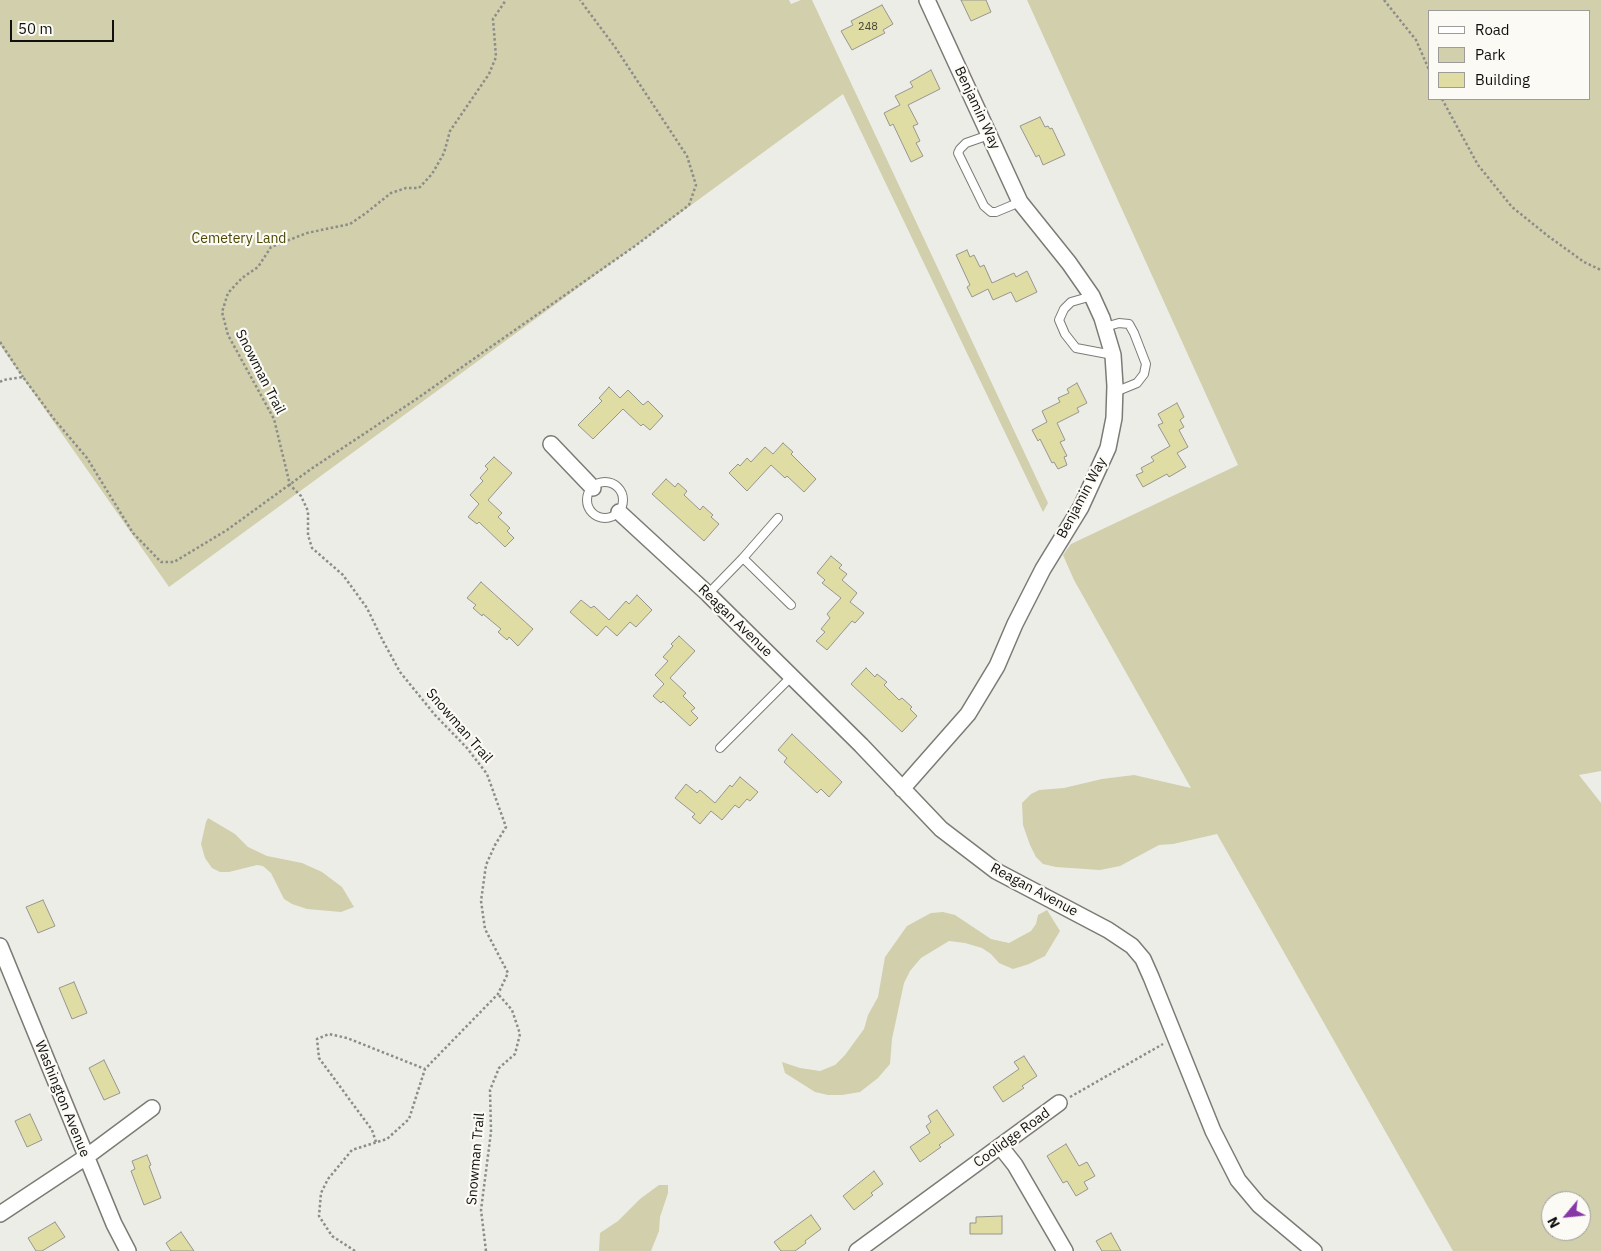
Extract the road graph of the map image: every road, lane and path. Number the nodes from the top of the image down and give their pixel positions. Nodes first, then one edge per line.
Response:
1 (506, 0) edge
2 (580, 0) edge
3 (928, 0) edge
4 (1384, 0) edge
5 (1428, 67) edge
6 (1443, 100) edge
7 (989, 135) junction
8 (1020, 202) junction
9 (1601, 270) edge
10 (1092, 296) junction
11 (1105, 327) junction
12 (0, 342) edge
13 (1113, 355) junction
14 (23, 377) junction
15 (0, 382) edge
16 (1115, 392) junction
17 (551, 444) dead end
18 (290, 485) junction
19 (593, 488) junction
20 (619, 512) junction
21 (778, 518) dead end
22 (743, 558) junction
23 (708, 594) junction
24 (791, 605) dead end
25 (791, 676) junction
26 (720, 748) dead end
27 (902, 789) junction
28 (0, 946) edge
29 (6, 979) edge
30 (498, 994) junction
31 (1175, 1037) junction
32 (425, 1069) junction
33 (1059, 1103) joint
34 (152, 1108) dead end
35 (376, 1143) junction
36 (1000, 1146) junction
37 (86, 1157) junction
38 (0, 1214) edge
39 (128, 1251) edge
40 (355, 1251) edge
41 (486, 1251) edge
42 (857, 1251) edge
43 (1065, 1251) edge
44 (1314, 1251) edge

1 - 18 path, Snowman Trail
2 - 18 path
3 - 7 street, Benjamin Way
4 - 5 path
6 - 9 path
7 - 8 street, Benjamin Way
7 - 8 lane
8 - 10 street, Benjamin Way
10 - 11 street, Benjamin Way
10 - 13 lane
11 - 13 street, Benjamin Way
11 - 16 lane
12 - 14 path
13 - 16 street, Benjamin Way
14 - 15 path
14 - 18 path
16 - 27 street, Benjamin Way
17 - 19 street
18 - 30 path, Snowman Trail
19 - 20 lane
19 - 20 lane
20 - 23 street, Reagan Avenue
21 - 22 lane
22 - 23 lane
22 - 24 lane
23 - 25 street, Reagan Avenue
25 - 26 lane
25 - 27 street, Reagan Avenue
27 - 31 street, Reagan Avenue
28 - 29 street, Washington Avenue
29 - 37 street, Washington Avenue
30 - 32 path, Snowman Trail
30 - 41 path, Snowman Trail
31 - 33 path, Coolidge Road
31 - 44 street, Reagan Avenue
32 - 35 path, Snowman Trail
32 - 35 path
33 - 36 street, Coolidge Road
34 - 37 street
35 - 40 path, Snowman Trail
36 - 42 street, Coolidge Road
36 - 43 street
37 - 38 street
37 - 39 street, Washington Avenue

